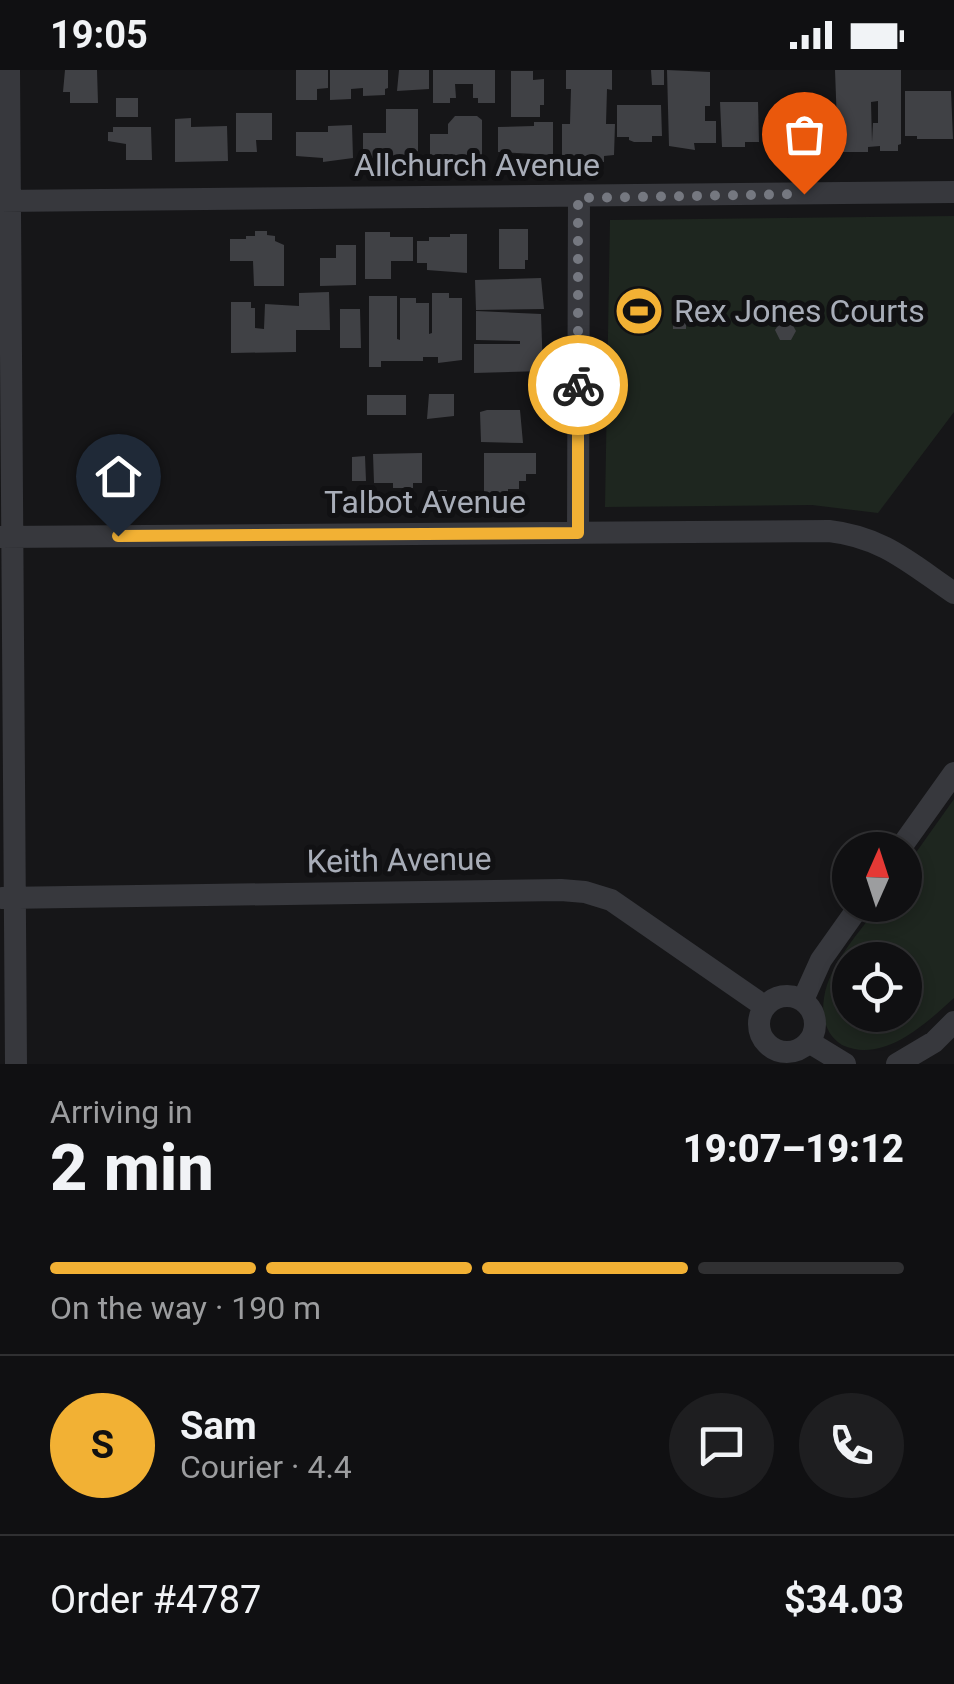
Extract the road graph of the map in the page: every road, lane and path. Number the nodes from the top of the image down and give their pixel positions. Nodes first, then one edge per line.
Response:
1 (9, 70) edge
2 (954, 192) edge
3 (578, 198) junction
4 (5, 201) edge
5 (578, 533) junction
6 (6, 537) edge
7 (954, 593) edge
8 (954, 773) edge
9 (912, 832) edge
10 (8, 898) edge
11 (848, 922) edge
12 (802, 1000) junction
13 (764, 1006) junction
14 (954, 1022) edge
15 (809, 1042) junction
16 (760, 1055) edge
17 (16, 1064) edge
18 (845, 1064) edge
19 (897, 1064) edge

1 - 4 street
2 - 3 street, Allchurch Avenue
3 - 4 street, Allchurch Avenue
3 - 5 street
4 - 6 street
5 - 6 street, Talbot Avenue
5 - 7 street, Talbot Avenue
6 - 10 street
8 - 9 street
10 - 13 street, Keith Avenue
10 - 17 street
11 - 12 street
12 - 13 street
12 - 15 street
13 - 16 street
14 - 19 street
15 - 16 street
15 - 18 street

